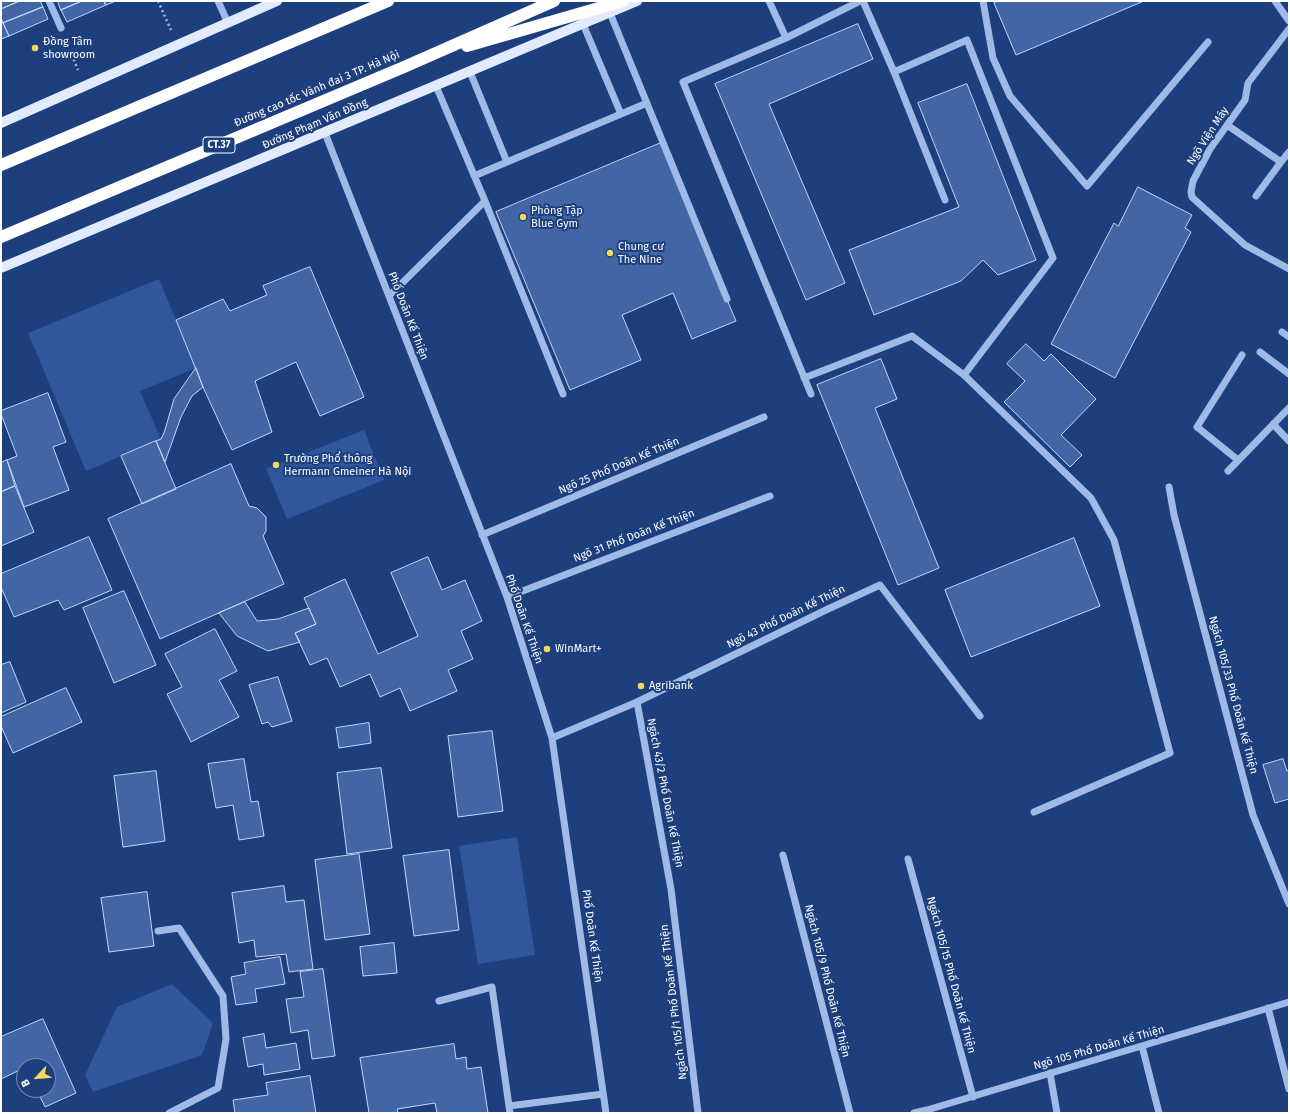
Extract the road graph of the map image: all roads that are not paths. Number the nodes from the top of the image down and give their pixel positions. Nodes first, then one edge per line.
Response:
1 (49, 1) edge
2 (218, 1) edge
3 (277, 1) edge
4 (388, 1) edge
5 (554, 1) edge
6 (623, 1) edge
7 (637, 1) edge
8 (769, 1) edge
9 (860, 1) edge
10 (863, 1) edge
11 (983, 1) edge
12 (1275, 1) edge
13 (610, 13) junction
14 (1289, 21) edge
15 (228, 23) junction
16 (583, 24) junction
17 (61, 28) dead end
18 (1289, 29) edge
19 (786, 38) junction
20 (1208, 42) dead end
21 (421, 59) junction
22 (470, 72) junction
23 (894, 72) junction
24 (436, 86) junction
25 (647, 103) junction
26 (621, 114) junction
27 (1, 123) edge
28 (1227, 125) junction
29 (325, 132) junction
30 (1289, 152) edge
31 (507, 162) junction
32 (1281, 162) junction
33 (1, 165) edge
34 (474, 176) junction
35 (1256, 196) dead end
36 (945, 200) dead end
37 (485, 201) junction
38 (1, 237) edge
39 (1, 268) edge
40 (1289, 269) edge
41 (389, 296) junction
42 (727, 299) dead end
43 (1282, 332) dead end
44 (1289, 337) edge
45 (1260, 352) dead end
46 (1242, 355) dead end
47 (1289, 374) edge
48 (964, 375) junction
49 (804, 378) junction
50 (563, 394) dead end
51 (811, 394) dead end
52 (1289, 408) edge
53 (764, 417) dead end
54 (1273, 424) junction
55 (1289, 441) edge
56 (1238, 460) junction
57 (1228, 471) dead end
58 (1169, 487) dead end
59 (770, 496) dead end
60 (482, 535) junction
61 (507, 597) junction
62 (637, 702) junction
63 (980, 716) dead end
64 (552, 738) junction
65 (1034, 812) dead end
66 (783, 854) dead end
67 (908, 859) dead end
68 (671, 888) joint
69 (1289, 904) edge
70 (158, 931) dead end
71 (439, 1001) dead end
72 (1289, 1002) edge
73 (1268, 1008) junction
74 (1142, 1046) junction
75 (1050, 1073) junction
76 (1289, 1089) edge
77 (603, 1094) junction
78 (973, 1097) junction
79 (509, 1110) edge
80 (927, 1112) edge
81 (169, 1113) edge
82 (606, 1113) edge
83 (698, 1113) edge
84 (850, 1113) edge
85 (914, 1113) edge
86 (1057, 1113) edge
87 (1159, 1113) edge

1 - 17 street
2 - 15 street
3 - 15 main road
4 - 33 highway
5 - 21 highway, Đường cao tốc Vành đai 3 TP. Hà Nội / CT.37
6 - 21 highway
7 - 13 main road, Đường Phạm Văn Đồng
8 - 19 street
9 - 19 street
10 - 23 street
11 - 20 street
12 - 14 street
13 - 16 main road, Đường Phạm Văn Đồng
13 - 25 street
15 - 27 main road
16 - 22 main road, Đường Phạm Văn Đồng
16 - 26 street
18 - 28 street, Ngõ Viện Máy
19 - 49 street
21 - 38 highway, Đường cao tốc Vành đai 3 TP. Hà Nội / CT.37
22 - 24 main road, Đường Phạm Văn Đồng
22 - 31 street
23 - 36 street
23 - 48 street
24 - 29 main road, Đường Phạm Văn Đồng
24 - 34 street
25 - 26 street
25 - 42 street
26 - 31 street
28 - 32 street
28 - 40 street, Ngõ Viện Máy
29 - 39 main road, Đường Phạm Văn Đồng
29 - 41 street, Phố Doãn Kế Thiện
30 - 32 street
31 - 34 street
32 - 35 street
34 - 37 street
37 - 41 street
37 - 50 street
41 - 60 street, Phố Doãn Kế Thiện
43 - 44 street
45 - 47 street
46 - 56 street
48 - 49 street
48 - 65 street
49 - 51 street
52 - 54 street
53 - 60 street, Ngõ 25 Phố Doãn Kế Thiện
54 - 55 street
54 - 56 street
56 - 57 street
58 - 69 street, Ngách 105/33 Phố Doãn Kế Thiện
59 - 61 street, Ngõ 31 Phố Doãn Kế Thiện
60 - 61 street, Phố Doãn Kế Thiện
61 - 64 street, Phố Doãn Kế Thiện
62 - 63 street, Ngõ 43 Phố Doãn Kế Thiện
62 - 64 street, Ngõ 43 Phố Doãn Kế Thiện
62 - 68 street, Ngách 43/2 Phố Doãn Kế Thiện
64 - 77 street, Phố Doãn Kế Thiện
66 - 84 street, Ngách 105/9 Phố Doãn Kế Thiện
67 - 78 street, Ngách 105/15 Phố Doãn Kế Thiện
68 - 83 street, Ngách 105/1 Phố Doãn Kế Thiện
70 - 81 street
71 - 79 street
72 - 73 street, Ngõ 105 Phố Doãn Kế Thiện
73 - 74 street, Ngõ 105 Phố Doãn Kế Thiện
73 - 76 street
74 - 75 street, Ngõ 105 Phố Doãn Kế Thiện
74 - 87 street
75 - 78 street, Ngõ 105 Phố Doãn Kế Thiện
75 - 86 street
77 - 79 street
77 - 82 street, Phố Doãn Kế Thiện
78 - 80 street, Ngõ 105 Phố Doãn Kế Thiện
80 - 85 street, Ngõ 105 Phố Doãn Kế Thiện

